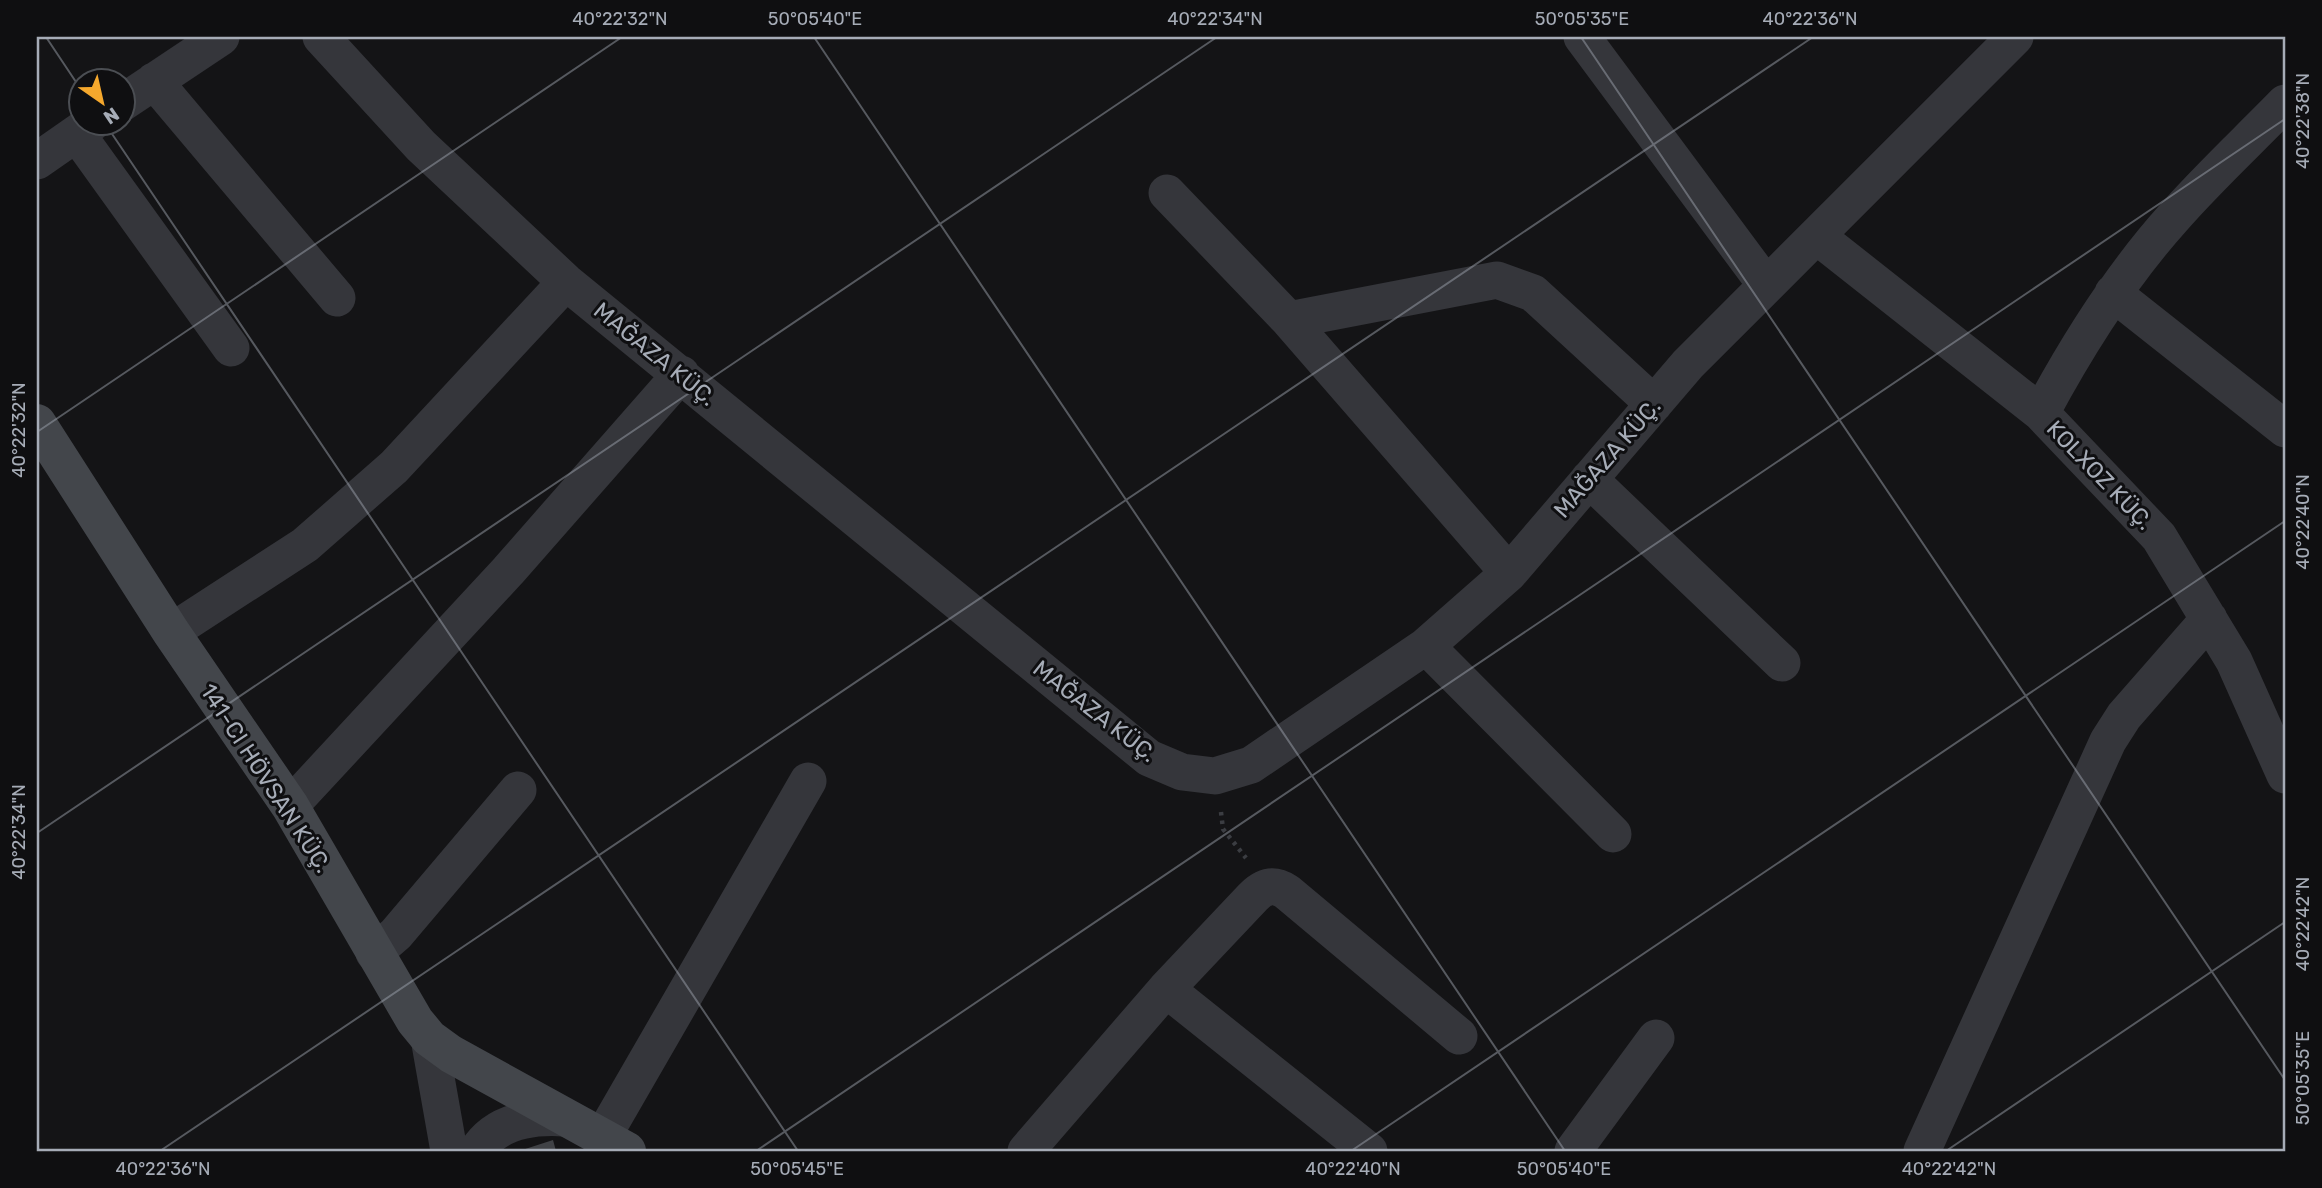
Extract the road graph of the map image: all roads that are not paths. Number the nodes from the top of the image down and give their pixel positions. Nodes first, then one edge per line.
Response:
1 (221, 37) edge
2 (321, 37) edge
3 (1582, 37) edge
4 (2015, 37) edge
5 (154, 81) junction
6 (136, 93) edge
7 (2285, 103) edge
8 (73, 136) edge
9 (90, 136) edge
10 (37, 161) edge
11 (1167, 193) dead end
12 (1818, 237) junction
13 (566, 282) junction
14 (1766, 285) junction
15 (2113, 293) junction
16 (337, 298) dead end
17 (1289, 320) junction
18 (231, 348) dead end
19 (681, 374) junction
20 (1654, 404) junction
21 (2041, 413) junction
22 (37, 423) edge
23 (2285, 429) edge
24 (1589, 479) junction
25 (1509, 573) junction
26 (2209, 619) junction
27 (171, 632) junction
28 (1426, 646) junction
29 (1782, 663) dead end
30 (2285, 775) edge
31 (808, 781) dead end
32 (518, 790) dead end
33 (290, 806) junction
34 (1613, 834) dead end
35 (374, 953) junction
36 (1166, 989) junction
37 (1459, 1036) dead end
38 (429, 1038) junction
39 (1656, 1038) dead end
40 (564, 1118) junction
41 (615, 1144) edge
42 (449, 1151) edge
43 (477, 1151) edge
44 (1026, 1151) edge
45 (1369, 1151) edge
46 (1573, 1151) edge
47 (1922, 1151) edge

1 - 5 street
2 - 13 street, MAĞAZA KÜÇ.
3 - 14 street
4 - 12 street, MAĞAZA KÜÇ.
5 - 6 street
5 - 16 street
7 - 15 street, KOLXOZ KÜÇ.
8 - 10 street
9 - 18 street
11 - 17 street
12 - 14 street, MAĞAZA KÜÇ.
12 - 21 street
13 - 19 street, MAĞAZA KÜÇ.
13 - 27 street
14 - 20 street, MAĞAZA KÜÇ.
15 - 21 street, KOLXOZ KÜÇ.
15 - 23 street
17 - 20 street
17 - 25 street
19 - 28 street, MAĞAZA KÜÇ.
19 - 33 street
20 - 24 street, MAĞAZA KÜÇ.
21 - 26 street, KOLXOZ KÜÇ.
22 - 27 main road, 141-CI HÖVSAN KÜÇ.
24 - 25 street, MAĞAZA KÜÇ.
24 - 29 street
25 - 28 street, MAĞAZA KÜÇ.
26 - 30 street, KOLXOZ KÜÇ.
26 - 47 street
27 - 33 main road, 141-CI HÖVSAN KÜÇ.
28 - 34 street
31 - 41 street
32 - 35 street
33 - 35 main road, 141-CI HÖVSAN KÜÇ.
35 - 38 main road, 141-CI HÖVSAN KÜÇ.
36 - 37 street
36 - 44 street
36 - 45 street
38 - 40 main road
38 - 42 street, 141-CI HÖVSAN KÜÇ.
39 - 46 street
40 - 41 main road
40 - 43 street

